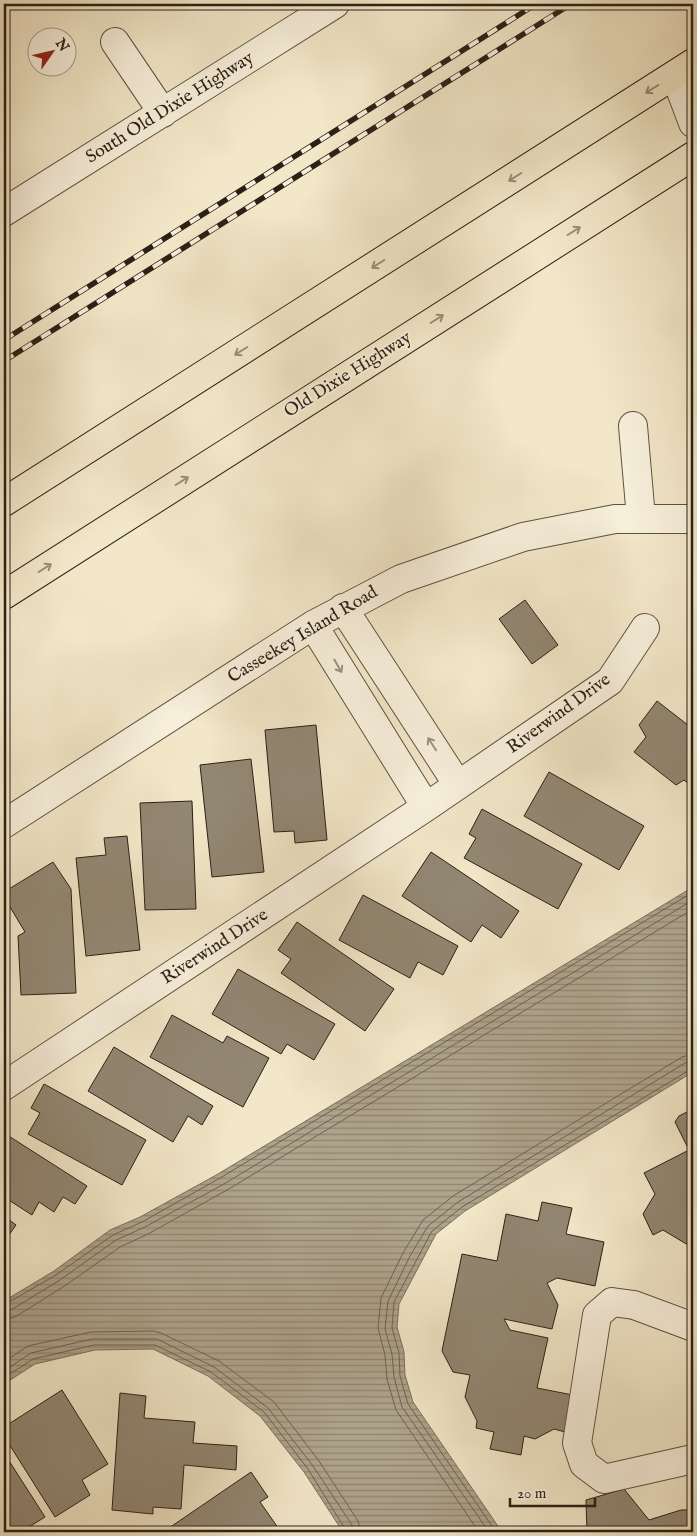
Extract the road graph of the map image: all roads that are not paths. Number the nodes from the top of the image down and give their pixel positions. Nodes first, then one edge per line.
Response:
1 (335, 4) edge
2 (115, 42) dead end
3 (684, 69) edge
4 (163, 113) junction
5 (693, 123) edge
6 (693, 156) edge
7 (4, 212) edge
8 (633, 426) dead end
9 (4, 502) edge
10 (641, 518) junction
11 (693, 520) edge
12 (4, 594) edge
13 (343, 608) junction
14 (313, 625) junction
15 (645, 628) dead end
16 (458, 785) junction
17 (426, 807) junction
18 (4, 824) edge
19 (4, 1086) edge
20 (693, 1327) edge
21 (693, 1459) edge

1 - 4 street, South Old Dixie Highway
2 - 4 street
3 - 5 street
3 -> 9 main road
4 - 7 street, South Old Dixie Highway
12 -> 6 main road, Old Dixie Highway
8 - 10 street
10 - 11 street, Casseekey Island Road
10 - 13 street, Casseekey Island Road
13 - 14 street, Casseekey Island Road
16 -> 13 street
14 -> 17 street
14 - 18 street, Casseekey Island Road
15 - 16 street, Riverwind Drive
16 - 17 street, Riverwind Drive
17 - 19 street, Riverwind Drive
20 - 21 street

